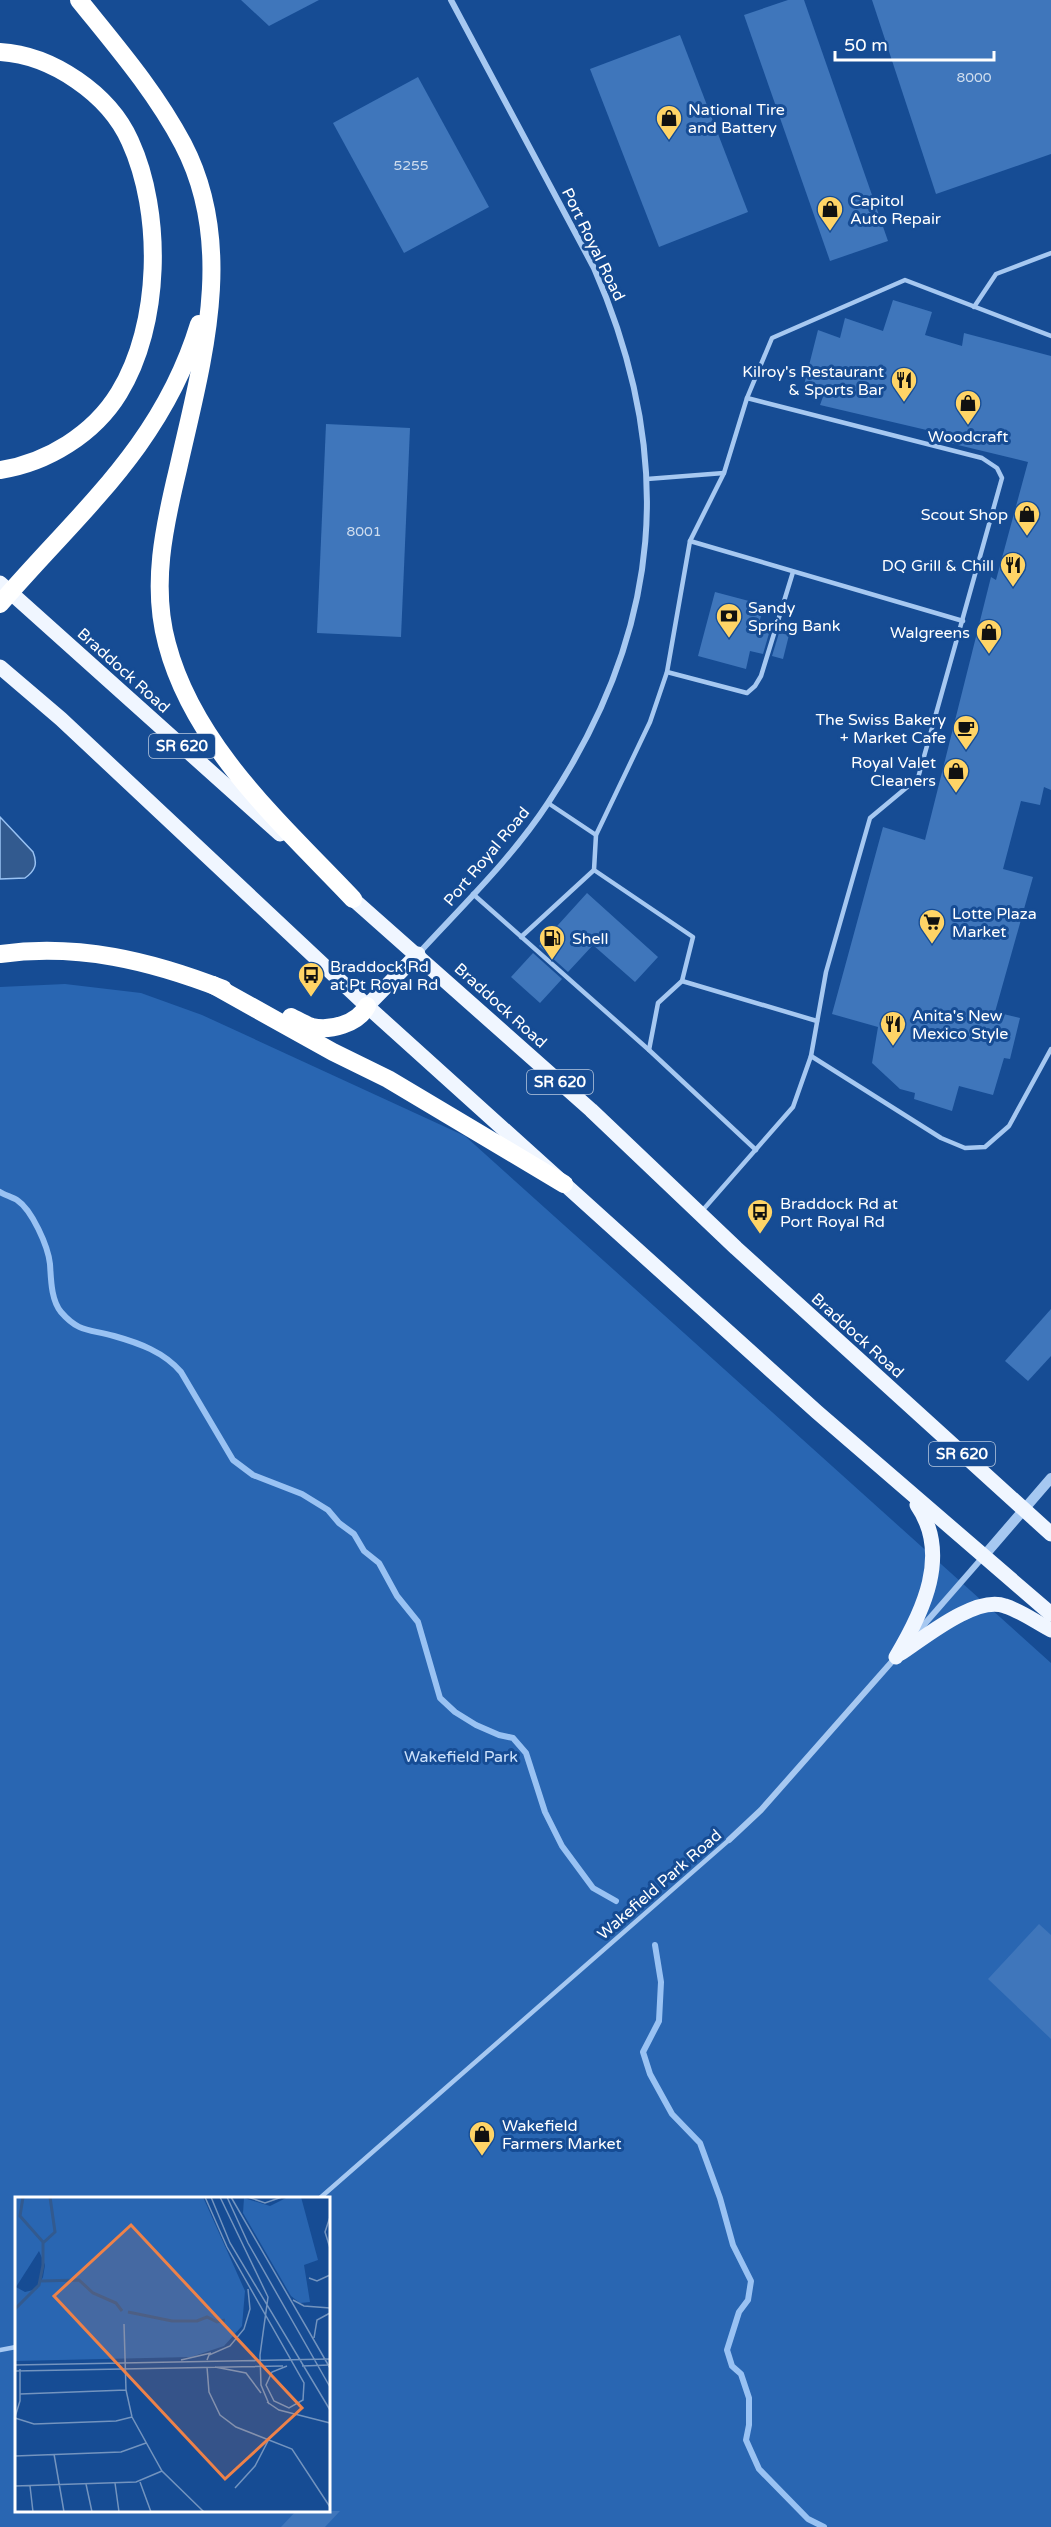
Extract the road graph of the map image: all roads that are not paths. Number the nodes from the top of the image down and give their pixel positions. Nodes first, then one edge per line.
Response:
1 (79, 0) edge
2 (452, 0) edge
3 (0, 52) edge
4 (1051, 253) edge
5 (213, 257) junction
6 (974, 306) junction
7 (1051, 336) edge
8 (747, 398) junction
9 (0, 470) edge
10 (724, 474) junction
11 (647, 479) junction
12 (690, 542) junction
13 (793, 572) junction
14 (3, 594) edge
15 (963, 621) junction
16 (0, 667) edge
17 (667, 672) junction
18 (548, 803) junction
19 (596, 835) junction
20 (594, 870) junction
21 (473, 894) junction
22 (353, 899) junction
23 (521, 937) junction
24 (0, 954) edge
25 (418, 954) junction
26 (682, 981) junction
27 (213, 985) junction
28 (367, 1006) junction
29 (817, 1021) junction
30 (1051, 1049) edge
31 (649, 1050) junction
32 (811, 1056) junction
33 (756, 1150) junction
34 (564, 1184) junction
35 (700, 1213) junction
36 (1051, 1478) edge
37 (904, 1488) junction
38 (1023, 1510) junction
39 (1051, 1534) edge
40 (983, 1557) junction
41 (1051, 1614) edge
42 (1051, 1629) edge
43 (896, 1656) junction
44 (729, 1840) joint
45 (322, 2197) edge
46 (15, 2347) edge
47 (0, 2350) edge

1 - 5 highway
2 - 11 street, Port Royal Road
3 - 9 highway
4 - 6 lane
5 - 14 highway
5 - 22 highway
6 - 7 lane
6 - 8 lane
8 - 10 lane
8 - 15 lane
10 - 11 lane
10 - 12 lane
11 - 18 street, Port Royal Road
12 - 13 lane
12 - 17 lane
13 - 15 lane
13 - 17 lane
14 - 22 main road, Braddock Road / SR 620
15 - 29 lane
16 - 28 main road
17 - 19 lane
18 - 19 lane
18 - 21 street, Port Royal Road
19 - 20 lane
20 - 23 lane
20 - 26 lane
21 - 23 lane
21 - 25 street, Port Royal Road
22 - 25 main road, Braddock Road / SR 620
23 - 31 lane
24 - 27 highway
25 - 28 main road
25 - 35 main road, Braddock Road / SR 620
26 - 29 lane
26 - 31 lane
27 - 28 highway
27 - 34 highway
28 - 34 main road
29 - 32 lane
30 - 32 lane
31 - 33 lane
32 - 33 lane
33 - 35 lane
34 - 37 main road
35 - 38 main road, Braddock Road / SR 620
36 - 38 street
37 - 40 main road
37 - 43 main road
38 - 39 main road, Braddock Road / SR 620
38 - 40 street
40 - 41 main road
40 - 43 street, Wakefield Park Road
42 - 43 main road
43 - 44 street, Wakefield Park Road
44 - 45 lane, Wakefield Park Road
46 - 47 lane

